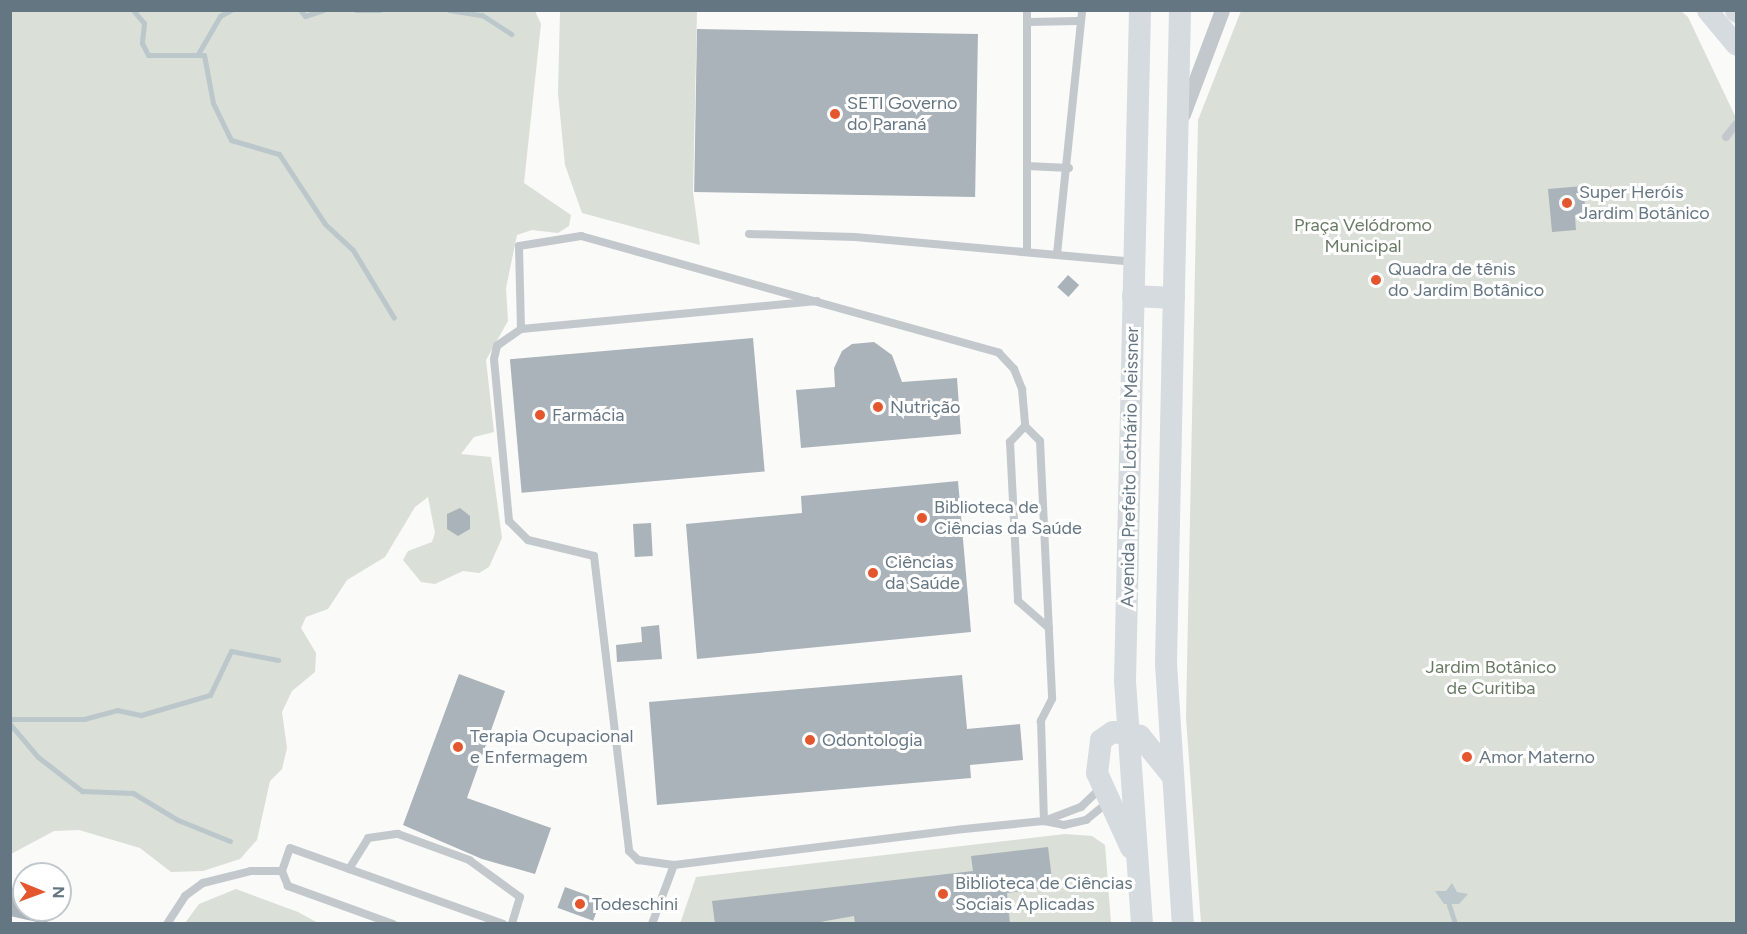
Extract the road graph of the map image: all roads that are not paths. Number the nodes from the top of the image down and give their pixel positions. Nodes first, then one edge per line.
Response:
1 (1027, 10) edge
2 (1082, 10) edge
3 (1140, 10) edge
4 (1180, 10) edge
5 (1222, 10) edge
6 (1707, 10) edge
7 (1078, 21) junction
8 (1029, 22) junction
9 (1737, 45) edge
10 (1737, 124) edge
11 (1177, 128) junction
12 (1726, 136) dead end
13 (1027, 166) junction
14 (1068, 168) junction
15 (749, 234) dead end
16 (1028, 251) junction
17 (1057, 254) junction
18 (1134, 262) junction
19 (1133, 296) junction
20 (1174, 298) junction
21 (818, 301) junction
22 (521, 330) junction
23 (1025, 426) junction
24 (1049, 628) junction
25 (1127, 731) junction
26 (1170, 774) junction
27 (1105, 795) junction
28 (1044, 821) junction
29 (1136, 858) junction
30 (674, 865) junction
31 (349, 869) junction
32 (282, 871) junction
33 (167, 924) edge
34 (393, 924) edge
35 (502, 924) edge
36 (512, 924) edge
37 (652, 924) edge
38 (1142, 924) edge
39 (1183, 924) edge

1 - 8 lane
2 - 7 lane
3 - 18 main road, Avenida Prefeito Lothário Meissner
4 - 11 main road
5 - 11 street
6 - 9 main road
7 - 8 lane
7 - 14 lane
8 - 13 lane
10 - 12 lane
11 - 20 main road
13 - 14 lane
13 - 16 lane
14 - 17 lane
15 - 16 lane
16 - 17 lane
17 - 18 lane
18 - 19 main road, Avenida Prefeito Lothário Meissner
19 - 20 main road
19 - 25 main road, Avenida Prefeito Lothário Meissner
20 - 26 main road
21 - 22 lane
21 - 22 lane
21 - 23 lane
22 - 30 lane
23 - 24 lane
23 - 24 lane
24 - 28 lane
25 - 26 main road
25 - 27 main road
25 - 29 main road, Avenida Prefeito Lothário Meissner
26 - 39 main road
27 - 28 lane
27 - 28 lane
27 - 29 main road
28 - 30 lane
29 - 38 main road, Avenida Prefeito Lothário Meissner
30 - 37 lane
31 - 32 lane
31 - 35 lane
31 - 36 lane
32 - 33 lane
32 - 34 lane

